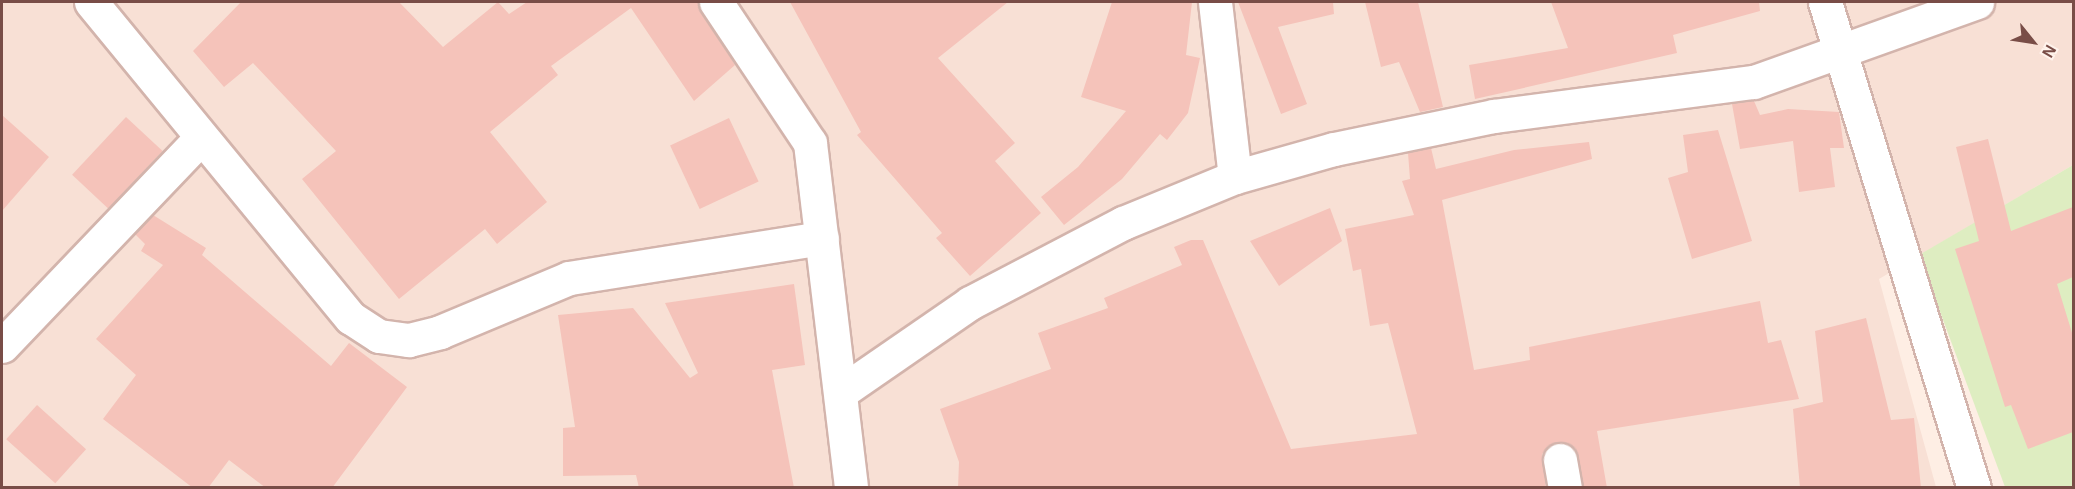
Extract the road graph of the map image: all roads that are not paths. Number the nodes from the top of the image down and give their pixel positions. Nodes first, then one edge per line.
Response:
1 (91, 2) edge
2 (716, 2) edge
3 (1215, 2) edge
4 (1825, 2) edge
5 (1977, 2) edge
6 (1841, 54) junction
7 (199, 140) junction
8 (1235, 177) junction
9 (822, 238) junction
10 (2, 346) edge
11 (842, 392) junction
12 (851, 488) edge
13 (1974, 488) edge

1 - 7 street
2 - 9 street
3 - 8 street
4 - 6 street
5 - 6 street
6 - 8 street
6 - 13 street
7 - 9 street
7 - 10 street
8 - 11 street
9 - 11 street
11 - 12 street

